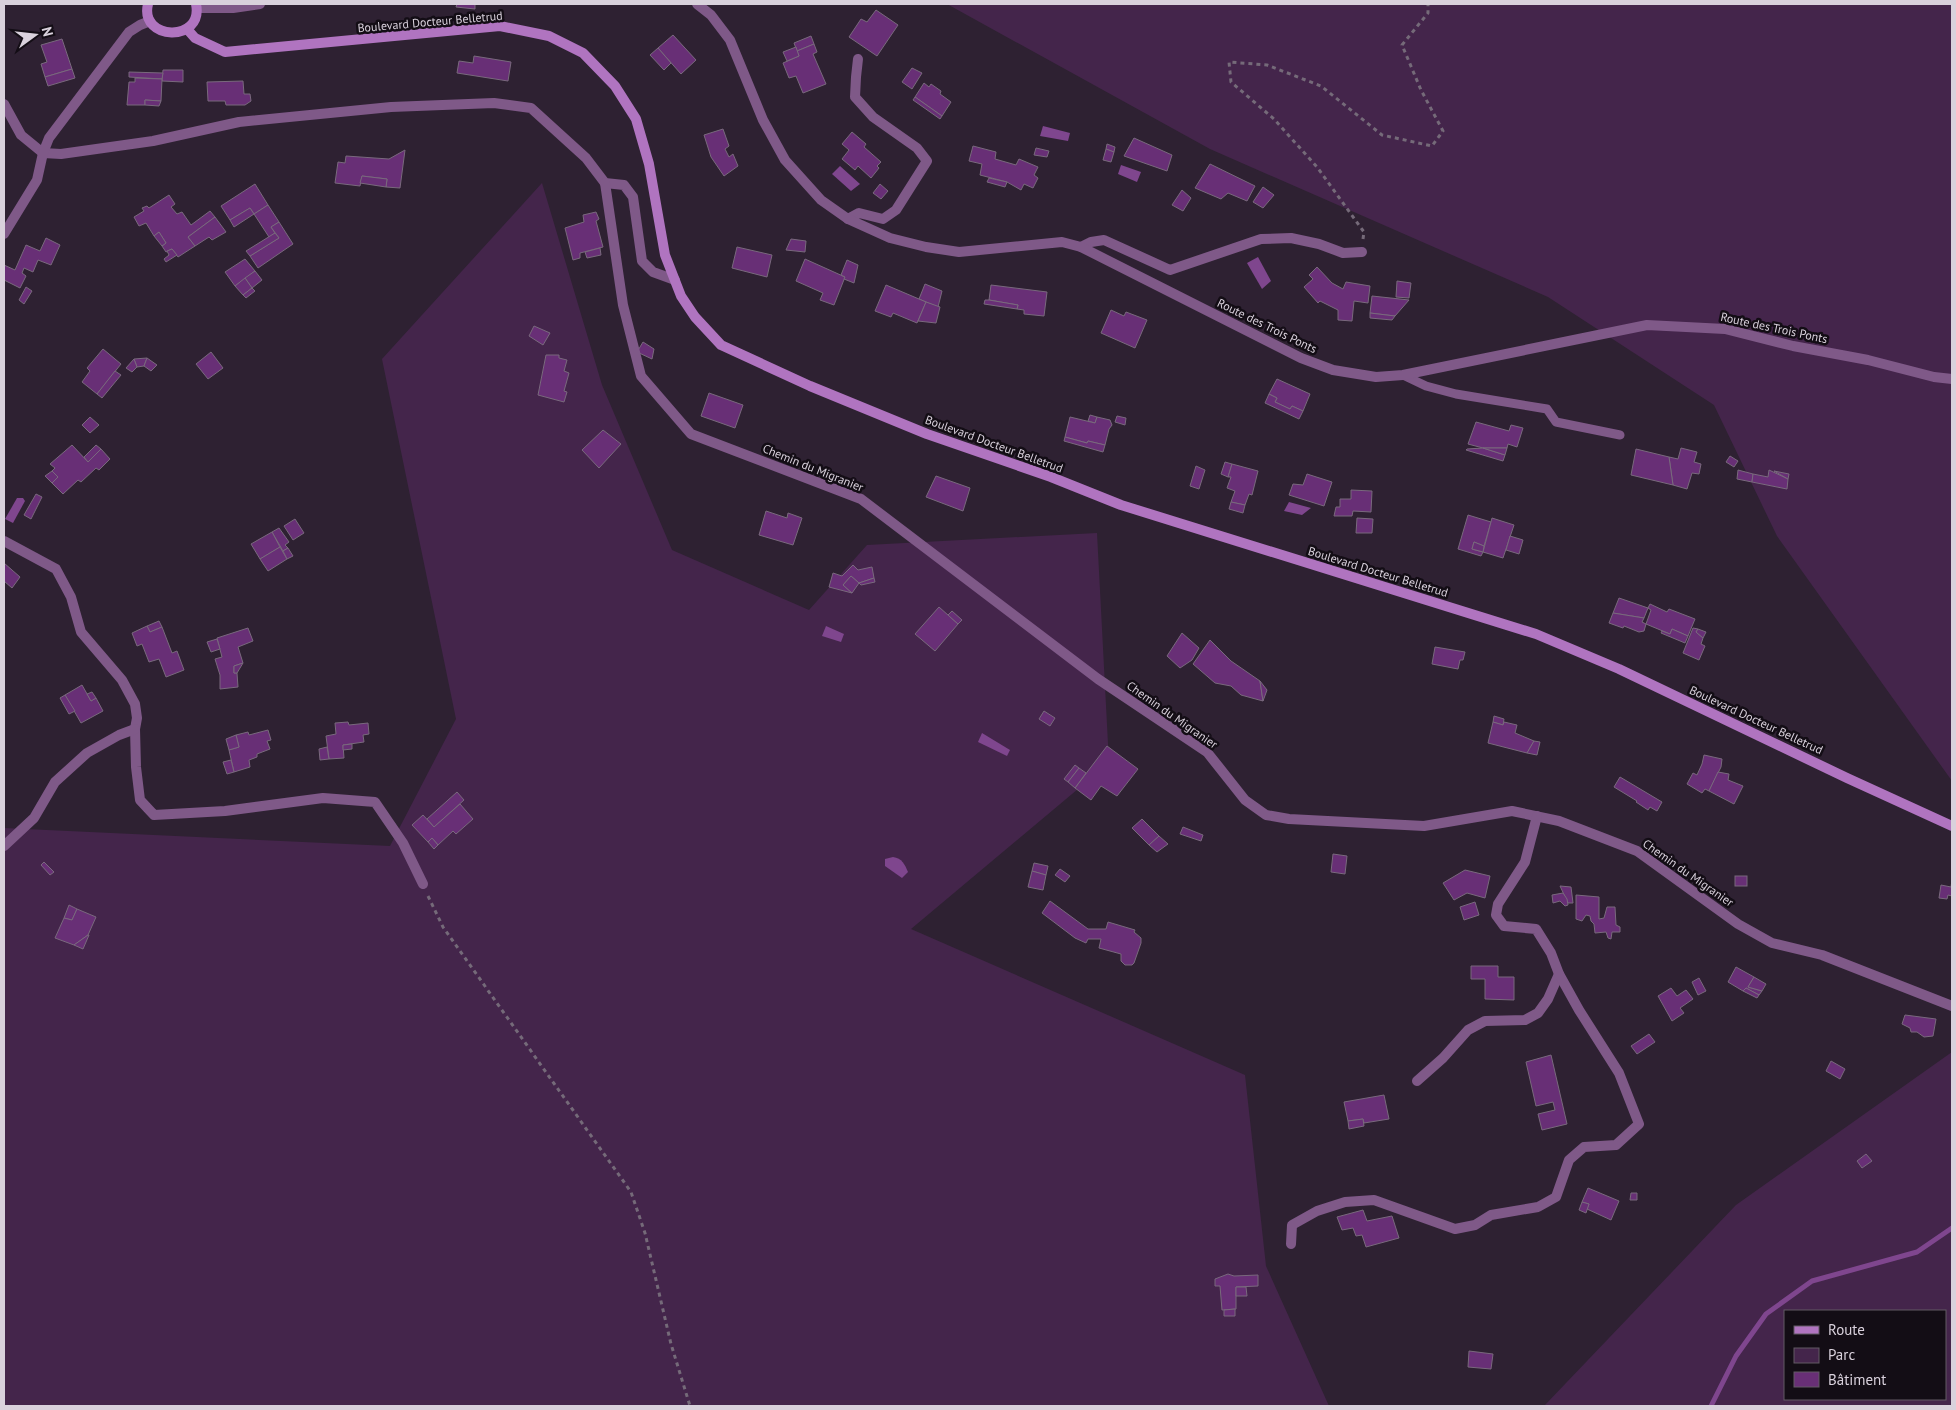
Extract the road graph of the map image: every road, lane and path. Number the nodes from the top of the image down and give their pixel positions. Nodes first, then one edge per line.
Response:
1 (148, 4) edge
2 (260, 4) edge
3 (697, 4) edge
4 (1428, 4) edge
5 (196, 6) edge
6 (150, 21) junction
7 (187, 28) junction
8 (858, 59) dead end
9 (4, 104) edge
10 (43, 153) junction
11 (605, 183) junction
12 (848, 219) junction
13 (4, 234) edge
14 (1081, 247) junction
15 (1362, 252) joint
16 (675, 280) junction
17 (1403, 374) junction
18 (1952, 379) edge
19 (1620, 436) dead end
20 (4, 541) edge
21 (135, 729) junction
22 (1537, 816) junction
23 (1952, 826) edge
24 (4, 846) edge
25 (423, 884) joint
26 (1559, 974) junction
27 (1949, 1005) edge
28 (1417, 1081) dead end
29 (1291, 1244) dead end
30 (690, 1406) edge

1 - 6 main road
2 - 5 street
3 - 12 street, Route des Trois Ponts
4 - 15 path
5 - 7 main road
6 - 7 main road
6 - 10 street
7 - 16 main road, Boulevard Docteur Belletrud
8 - 12 street
9 - 10 street
10 - 11 street
10 - 13 street
11 - 16 street
11 - 22 street, Chemin du Migranier
12 - 14 street, Route des Trois Ponts
14 - 15 street
14 - 17 street, Route des Trois Ponts
16 - 23 main road, Boulevard Docteur Belletrud
17 - 18 street, Route des Trois Ponts
17 - 19 lane
20 - 21 street
21 - 24 street
21 - 25 street
22 - 26 street
22 - 27 street, Chemin du Migranier
25 - 30 path
26 - 28 street
26 - 29 street

